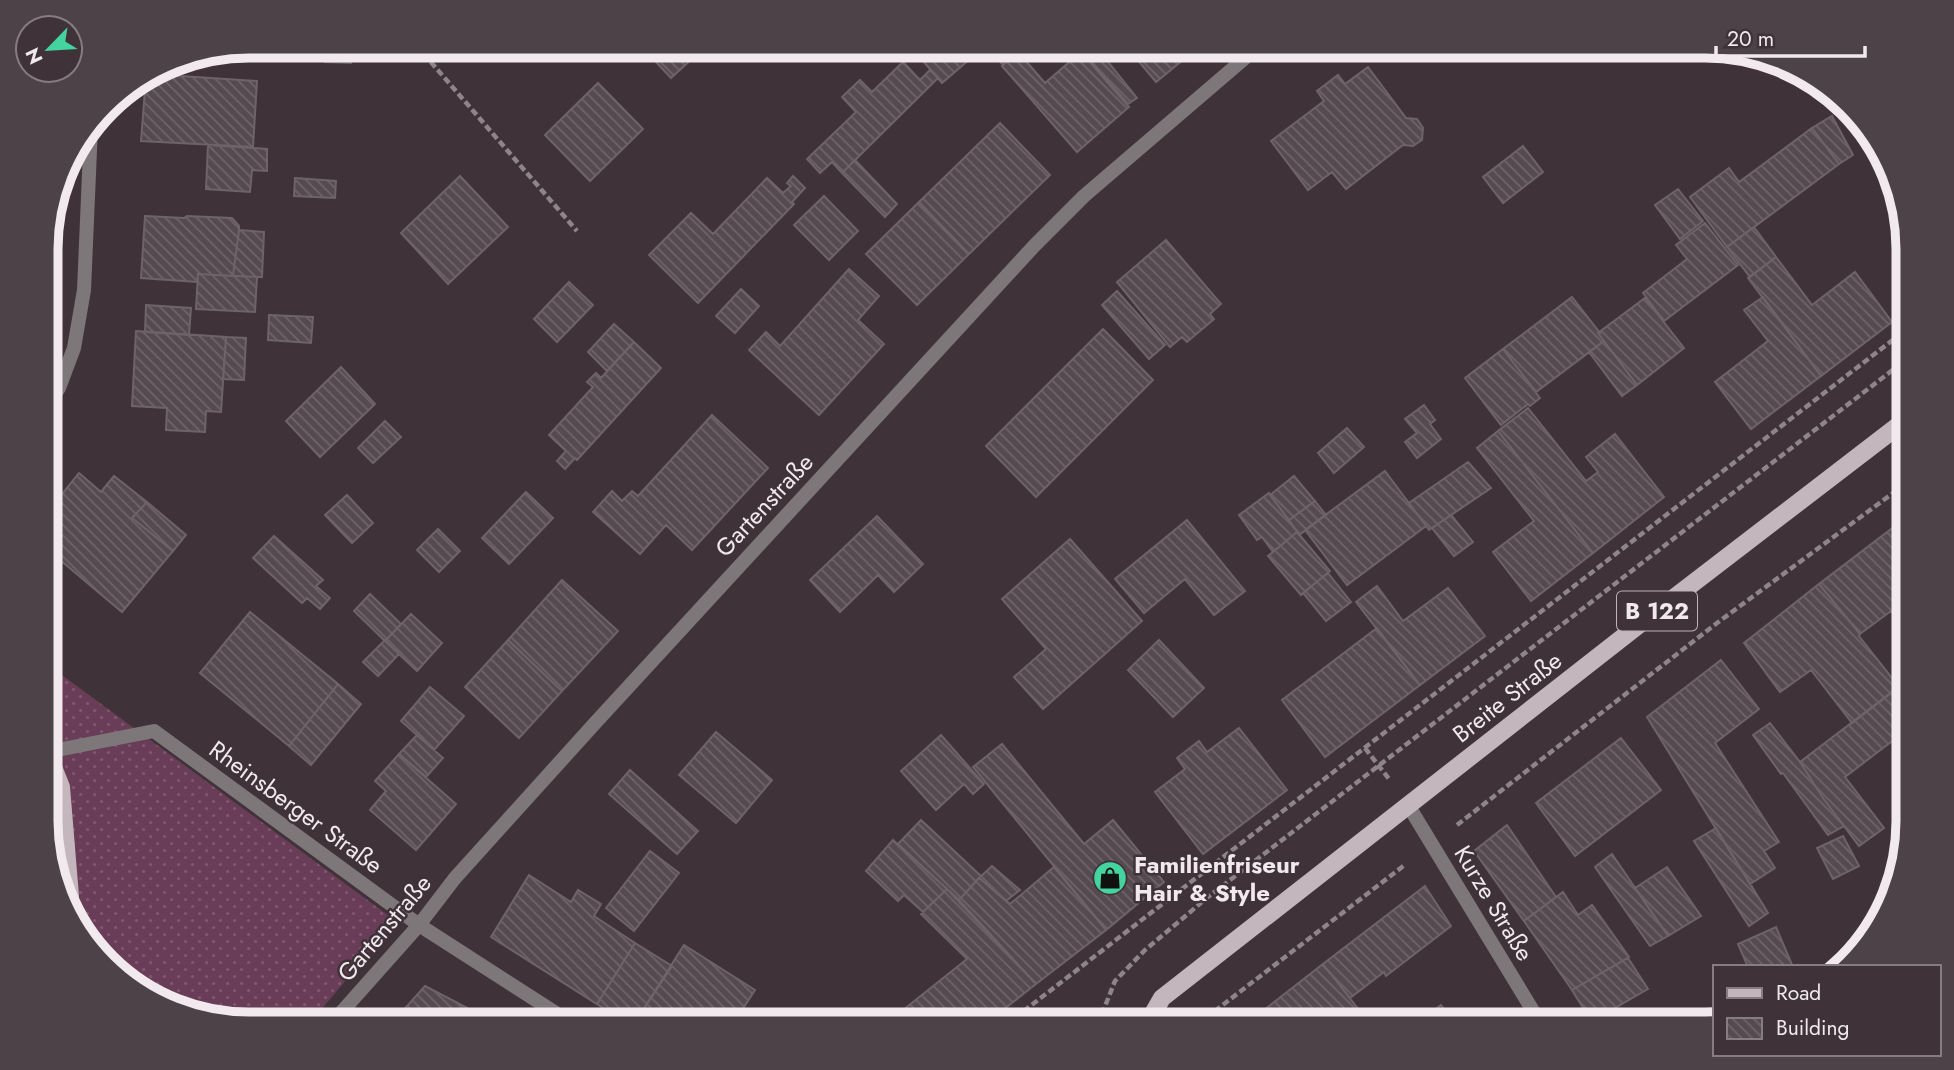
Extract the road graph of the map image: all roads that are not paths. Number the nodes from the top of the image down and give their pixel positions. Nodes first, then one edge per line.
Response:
1 (1245, 58) edge
2 (90, 142) edge
3 (58, 390) edge
4 (1896, 427) edge
5 (58, 750) edge
6 (58, 780) edge
7 (1408, 805) junction
8 (69, 886) edge
9 (419, 925) junction
10 (342, 1012) edge
11 (554, 1012) edge
12 (1154, 1012) edge
13 (1534, 1012) edge

1 - 9 street, Gartenstraße
2 - 3 street
4 - 7 main road, Breite Straße / B 122
5 - 9 street, Rheinsberger Straße
6 - 8 main road
7 - 12 main road, Breite Straße / B 122
7 - 13 street, Kurze Straße
9 - 10 street, Gartenstraße
9 - 11 street, Rheinsberger Straße

